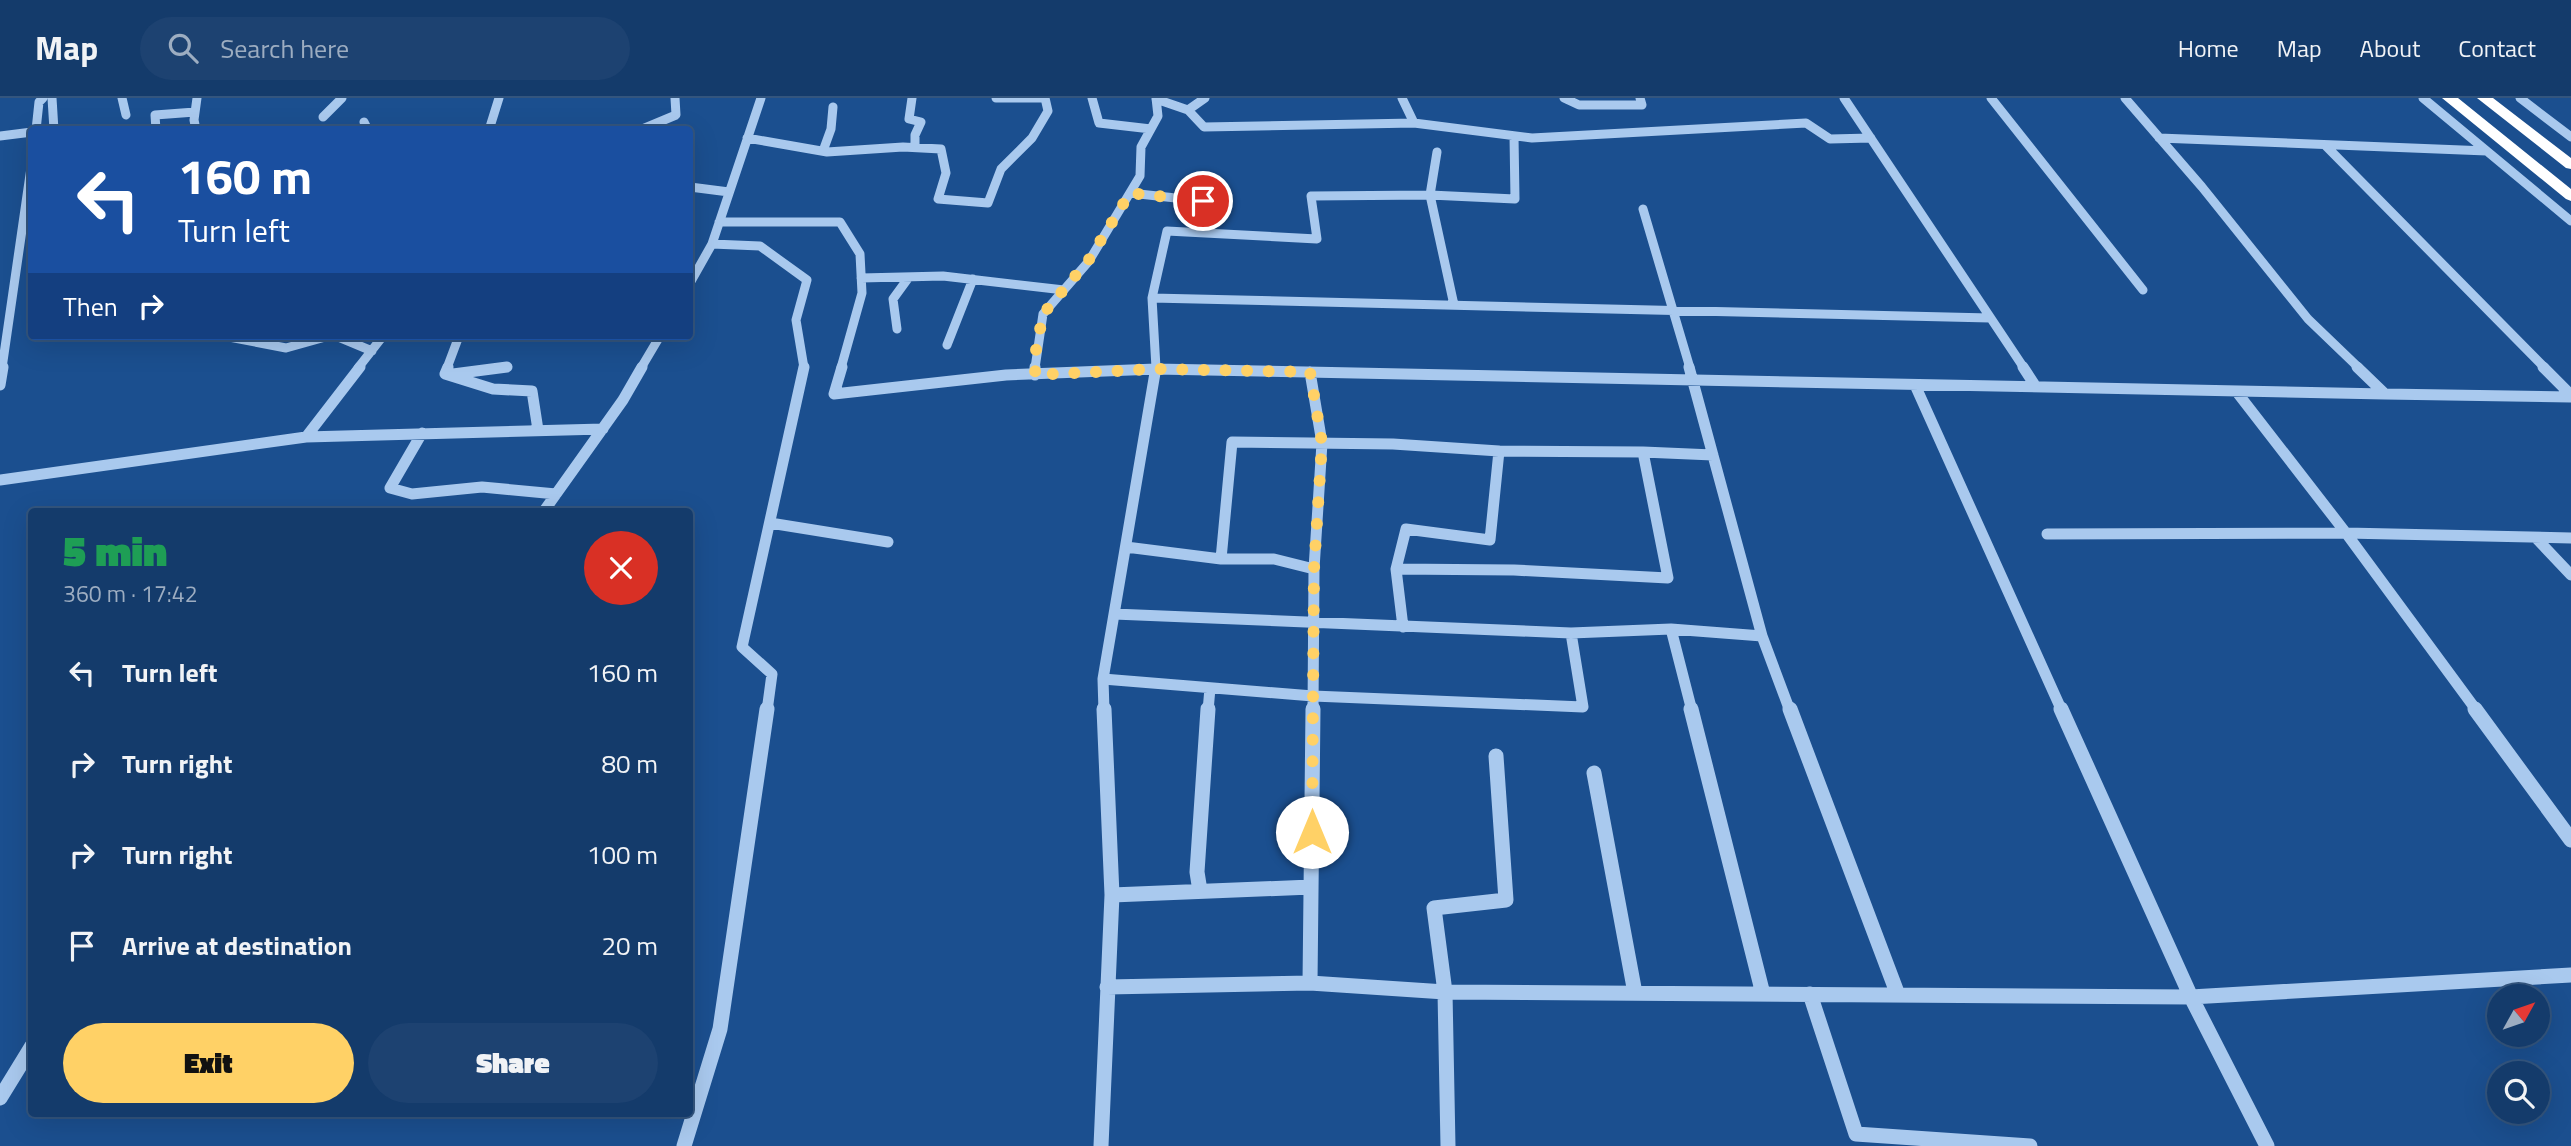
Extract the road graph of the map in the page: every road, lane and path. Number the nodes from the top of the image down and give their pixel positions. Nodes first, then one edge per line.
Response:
1 (43, 98) edge
2 (52, 98) edge
3 (122, 98) edge
4 (197, 98) edge
5 (342, 98) edge
6 (499, 98) edge
7 (675, 98) edge
8 (761, 98) edge
9 (912, 98) edge
10 (1045, 98) edge
11 (1092, 98) edge
12 (1205, 98) edge
13 (1402, 98) edge
14 (1564, 98) edge
15 (1640, 98) edge
16 (1844, 98) edge
17 (1991, 98) edge
18 (2125, 98) edge
19 (2423, 98) edge
20 (2449, 98) edge
21 (2484, 98) edge
22 (2520, 98) edge
23 (996, 99) edge
24 (1156, 99) edge
25 (833, 107) dead end
26 (1188, 110) junction
27 (195, 112) junction
28 (126, 115) dead end
29 (324, 117) dead end
30 (1415, 123) junction
31 (35, 126) edge
32 (54, 126) edge
33 (156, 126) edge
34 (196, 126) edge
35 (490, 126) edge
36 (650, 126) edge
37 (1151, 129) junction
38 (28, 132) edge
39 (0, 136) edge
40 (1514, 136) junction
41 (2571, 137) edge
42 (747, 138) junction
43 (1871, 138) junction
44 (2159, 138) junction
45 (2325, 145) junction
46 (915, 147) junction
47 (822, 151) junction
48 (2487, 151) junction
49 (1437, 152) dead end
50 (2571, 165) edge
51 (693, 187) edge
52 (28, 189) edge
53 (729, 192) junction
54 (1130, 193) junction
55 (1430, 195) junction
56 (2571, 196) edge
57 (1203, 201) dead end
58 (1643, 209) dead end
59 (2571, 221) edge
60 (719, 222) junction
61 (712, 244) junction
62 (909, 277) junction
63 (693, 278) edge
64 (861, 278) junction
65 (973, 279) junction
66 (1064, 289) junction
67 (2143, 290) dead end
68 (1152, 298) junction
69 (1454, 305) junction
70 (1673, 310) junction
71 (1990, 318) junction
72 (897, 328) dead end
73 (245, 340) edge
74 (315, 340) edge
75 (346, 340) edge
76 (380, 340) edge
77 (458, 340) edge
78 (658, 340) edge
79 (947, 345) dead end
80 (372, 351) junction
81 (507, 367) dead end
82 (1156, 369) junction
83 (1310, 372) junction
84 (445, 374) junction
85 (1035, 375) junction
86 (1693, 380) junction
87 (1915, 385) junction
88 (0, 386) edge
89 (2036, 387) junction
90 (2236, 391) junction
91 (2385, 394) junction
92 (2571, 396) edge
93 (603, 429) junction
94 (538, 430) junction
95 (422, 433) junction
96 (306, 437) junction
97 (1322, 443) junction
98 (1499, 451) junction
99 (1643, 452) junction
100 (1713, 455) junction
101 (0, 480) edge
102 (555, 494) junction
103 (546, 508) edge
104 (770, 523) junction
105 (2346, 533) junction
106 (2047, 534) dead end
107 (2536, 538) junction
108 (2571, 538) edge
109 (888, 542) dead end
110 (1126, 547) junction
111 (1221, 559) junction
112 (1314, 569) junction
113 (1396, 569) junction
114 (2571, 575) edge
115 (1114, 614) junction
116 (1313, 623) junction
117 (1403, 627) junction
118 (1671, 629) junction
119 (1571, 633) junction
120 (1762, 636) junction
121 (1103, 680) junction
122 (1210, 688) junction
123 (1313, 696) junction
124 (1496, 755) dead end
125 (1594, 773) dead end
126 (2571, 840) edge
127 (1311, 887) junction
128 (1200, 891) junction
129 (1112, 895) junction
130 (2571, 975) edge
131 (1310, 983) junction
132 (1107, 987) junction
133 (1445, 992) junction
134 (1635, 993) junction
135 (1763, 994) junction
136 (1810, 994) junction
137 (1898, 995) junction
138 (2191, 997) junction
139 (28, 1052) edge
140 (0, 1098) edge
141 (684, 1146) edge
142 (1101, 1146) edge
143 (1448, 1146) edge
144 (2030, 1146) edge
145 (2267, 1146) edge

1 - 31 street
2 - 32 street
3 - 28 street
4 - 27 street
5 - 29 street
6 - 35 street
7 - 36 street
8 - 42 street
9 - 46 street
10 - 23 street
10 - 46 street
11 - 37 street
12 - 26 street
13 - 30 street
14 - 15 street
16 - 43 street
17 - 67 street
18 - 44 street
19 - 48 street
20 - 56 highway
21 - 50 highway
22 - 41 street
24 - 26 street
24 - 37 street
25 - 47 street
26 - 30 street
27 - 33 street
27 - 34 street
30 - 40 street
37 - 54 street
38 - 39 street
40 - 43 street
40 - 55 street
42 - 47 street
42 - 53 street
43 - 71 street
44 - 45 street
44 - 91 street
45 - 48 street
45 - 92 street
46 - 47 street
48 - 59 street
49 - 55 street
51 - 53 street
52 - 88 street
53 - 60 street
54 - 57 street
54 - 66 street
55 - 68 street
55 - 69 street
58 - 70 street
60 - 61 street
60 - 64 street
61 - 63 street
61 - 104 street
62 - 64 street
62 - 65 street
62 - 72 street
64 - 85 street
65 - 66 street
65 - 79 street
66 - 85 street
68 - 69 street
68 - 82 street
69 - 70 street
70 - 71 street
70 - 86 street
71 - 89 street
73 - 74 street
75 - 80 street
76 - 80 street
77 - 84 street
78 - 93 street
80 - 96 street
81 - 84 street
82 - 83 street
82 - 85 street
82 - 110 street
83 - 86 street
83 - 97 street
84 - 94 street
86 - 87 street
86 - 100 street
87 - 89 street
87 - 138 street
89 - 90 street
90 - 91 street
90 - 105 street
91 - 92 street
93 - 94 street
93 - 102 street
94 - 95 street
95 - 96 street
95 - 102 street
96 - 101 street
97 - 98 street
97 - 111 street
97 - 112 street
98 - 99 street
98 - 113 street
99 - 100 street
99 - 113 street
100 - 120 street
102 - 103 street
104 - 109 street
104 - 141 street
105 - 106 street
105 - 107 street
105 - 126 street
107 - 108 street
107 - 114 street
110 - 111 street
110 - 115 street
111 - 112 street
112 - 116 street
113 - 117 street
115 - 116 street
115 - 121 street
116 - 117 street
116 - 123 street
117 - 119 street
118 - 119 street
118 - 120 street
118 - 135 street
119 - 123 street
120 - 137 street
121 - 122 street
121 - 129 street
122 - 123 street
122 - 128 street
123 - 127 street
124 - 133 street
125 - 134 street
127 - 128 street
127 - 131 street
128 - 129 street
129 - 132 street
130 - 138 street
131 - 132 street
131 - 133 street
132 - 142 street
133 - 134 street
133 - 143 street
134 - 135 street
135 - 136 street
136 - 137 street
136 - 144 street
137 - 138 street
138 - 145 street
139 - 140 street

